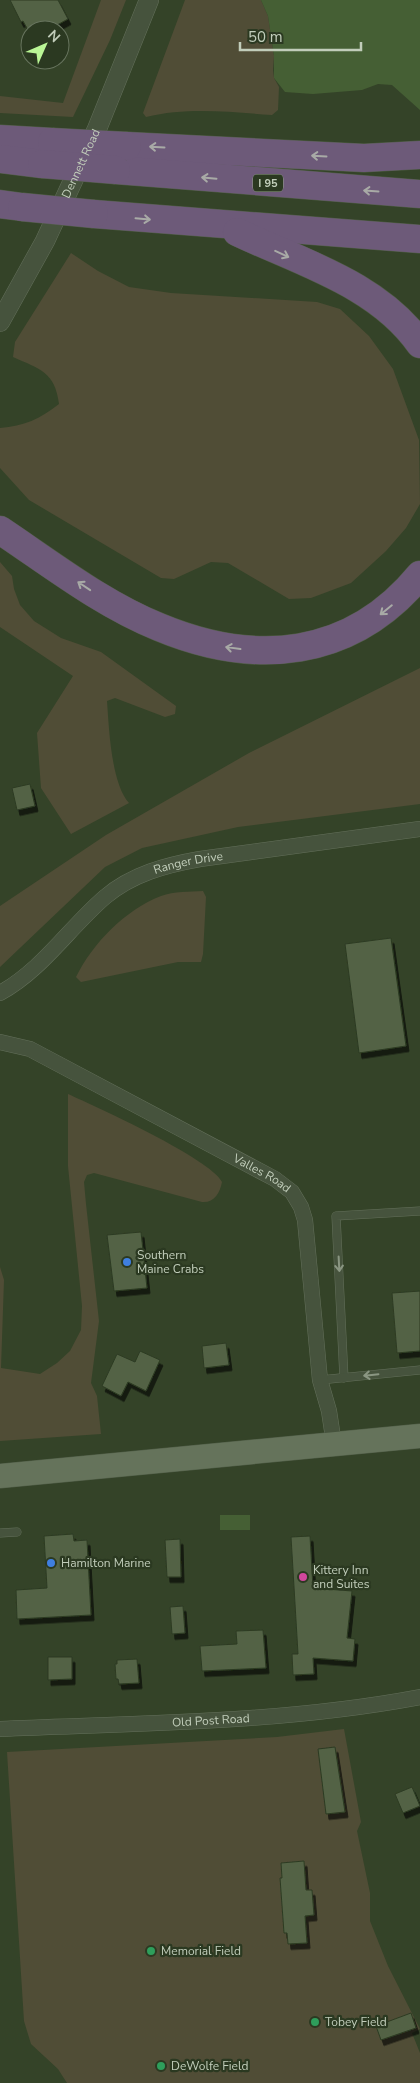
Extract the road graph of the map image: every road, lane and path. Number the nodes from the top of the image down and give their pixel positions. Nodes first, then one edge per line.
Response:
1 (149, 0) edge
2 (0, 139) edge
3 (47, 153) junction
4 (420, 155) edge
5 (122, 158) junction
6 (0, 159) edge
7 (420, 194) edge
8 (11, 206) edge
9 (222, 226) junction
10 (420, 239) edge
11 (0, 322) edge
12 (420, 344) edge
13 (0, 530) edge
14 (420, 575) edge
15 (420, 829) edge
16 (0, 993) edge
17 (0, 1042) edge
18 (420, 1211) edge
19 (420, 1370) edge
20 (344, 1378) junction
21 (320, 1380) junction
22 (420, 1436) edge
23 (334, 1444) junction
24 (0, 1476) edge
25 (17, 1532) dead end
26 (0, 1533) edge
27 (420, 1697) edge
28 (0, 1729) edge

1 - 11 street, Dennett Road
2 - 3 highway
3 - 5 highway, I 95, bridge
3 - 6 highway, I 95
4 -> 5 highway
7 -> 5 highway, I 95
8 -> 9 highway, bridge
9 - 10 highway
9 -> 12 highway
14 -> 13 highway
15 - 16 street, Ranger Drive
17 - 21 street, Valles Road
18 -> 20 lane
19 -> 20 lane
20 - 21 lane
21 - 23 street, Valles Road
22 - 23 main road
23 - 24 main road
25 - 26 lane
27 - 28 street, Old Post Road

